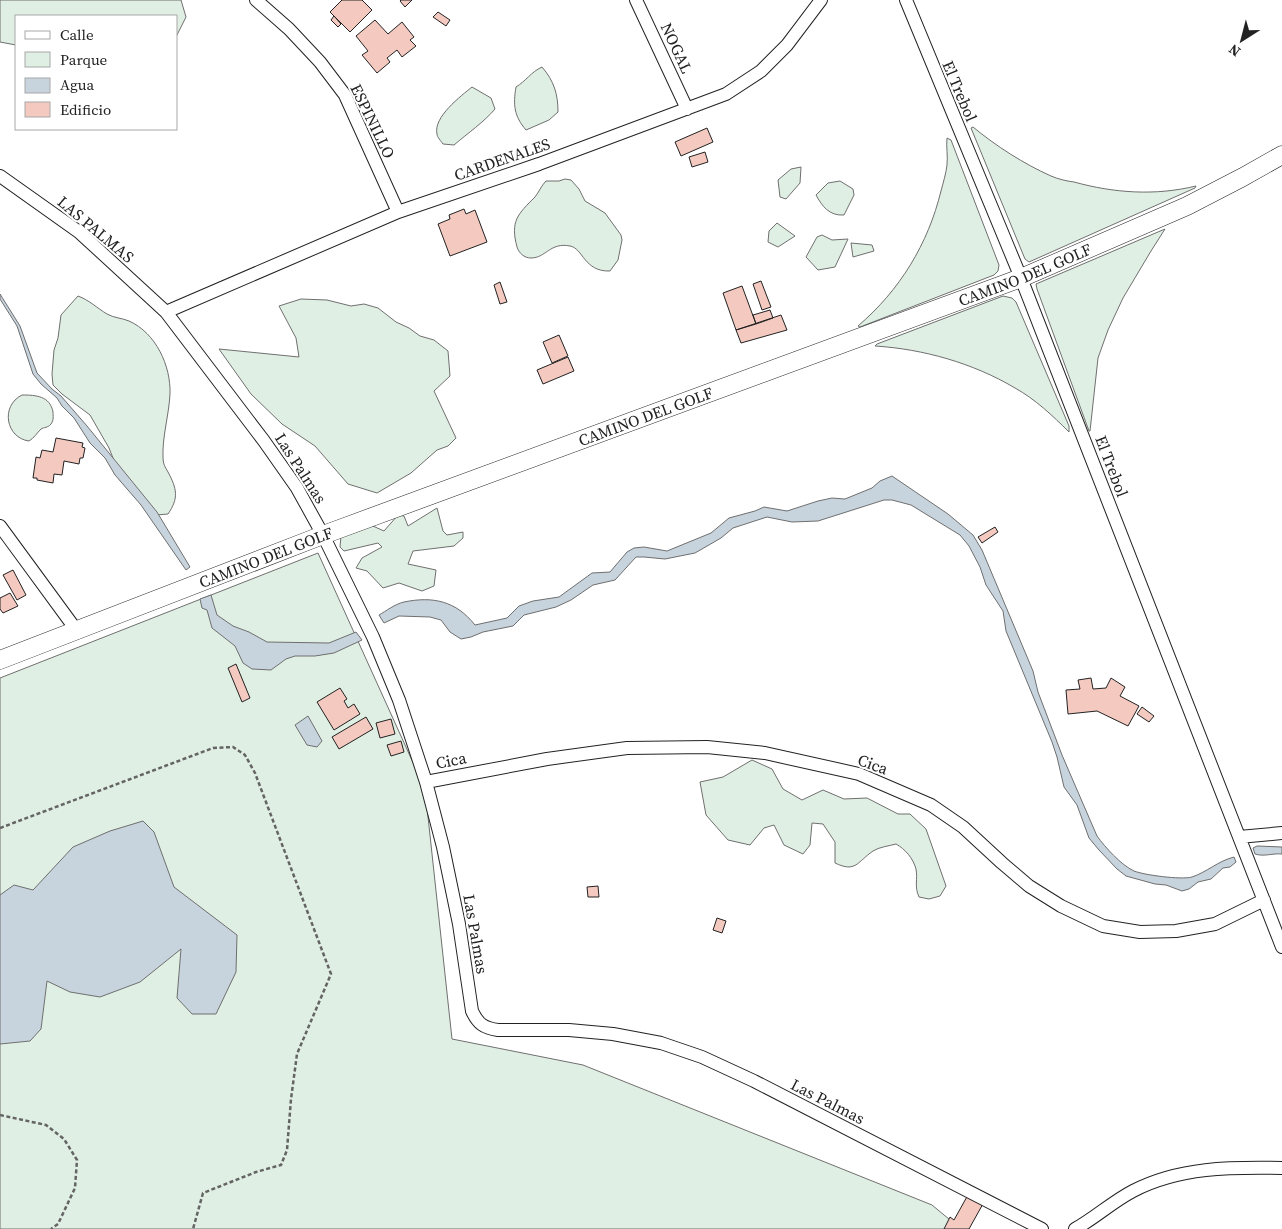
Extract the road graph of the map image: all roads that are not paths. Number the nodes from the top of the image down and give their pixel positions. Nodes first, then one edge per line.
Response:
1 (256, 0) edge
2 (636, 0) edge
3 (821, 0) edge
4 (906, 0) edge
5 (687, 110) junction
6 (1282, 155) edge
7 (0, 176) edge
8 (398, 212) junction
9 (1021, 278) junction
10 (166, 312) junction
11 (0, 526) edge
12 (323, 535) junction
13 (77, 631) junction
14 (0, 660) edge
15 (426, 782) junction
16 (1282, 832) edge
17 (1239, 837) junction
18 (1264, 900) junction
19 (1282, 947) edge
20 (1282, 1168) edge
21 (1088, 1225) edge
22 (1042, 1229) edge
23 (1075, 1229) edge

1 - 8 street, ESPINILLO
2 - 5 street, NOGAL
3 - 5 street, CARDENALES
4 - 9 street, El Trebol
5 - 8 street, CARDENALES
6 - 9 street, CAMINO DEL GOLF
7 - 10 street, LAS PALMAS
8 - 10 street, CARDENALES
9 - 12 street, CAMINO DEL GOLF
9 - 17 street, El Trebol
10 - 12 street, Las Palmas
11 - 13 street
12 - 13 street, CAMINO DEL GOLF
12 - 15 street, Las Palmas
13 - 14 street, CAMINO DEL GOLF
15 - 18 street, Cica
15 - 22 street, Las Palmas
16 - 17 street
17 - 18 street, El Trebol
18 - 19 street, El Trebol
20 - 21 street
21 - 23 street

